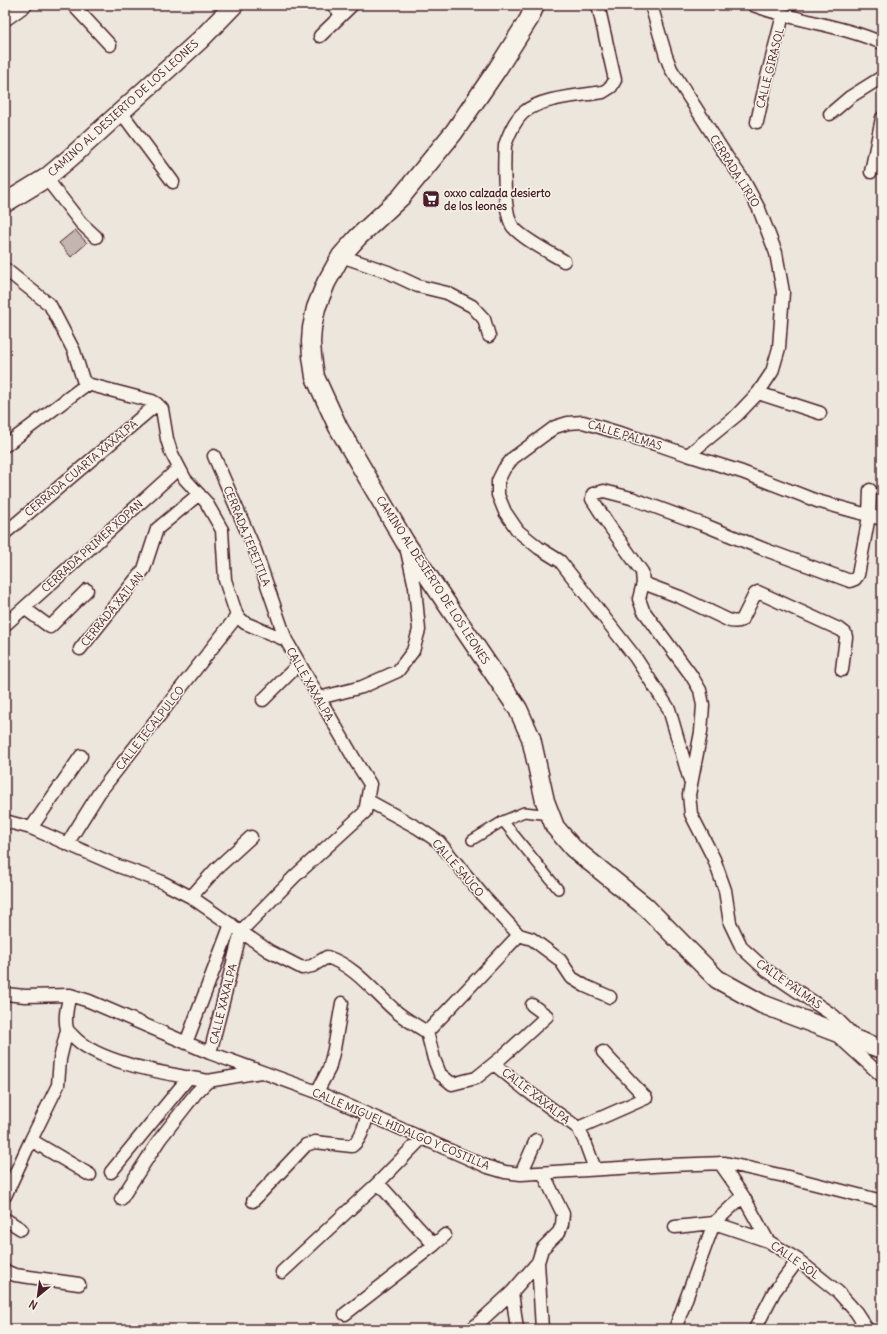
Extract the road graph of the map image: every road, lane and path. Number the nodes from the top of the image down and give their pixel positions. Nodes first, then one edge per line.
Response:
1 (26, 5) edge
2 (73, 5) edge
3 (234, 5) edge
4 (333, 5) edge
5 (352, 5) edge
6 (535, 5) edge
7 (598, 5) edge
8 (651, 5) edge
9 (753, 5) edge
10 (341, 14) junction
11 (783, 15) junction
12 (5, 20) edge
13 (320, 36) dead end
14 (882, 44) edge
15 (110, 45) dead end
16 (882, 77) edge
17 (121, 112) junction
18 (830, 114) dead end
19 (882, 118) edge
20 (757, 122) dead end
21 (871, 172) dead end
22 (46, 178) junction
23 (173, 182) dead end
24 (5, 202) edge
25 (96, 237) dead end
26 (341, 256) junction
27 (564, 261) dead end
28 (5, 270) edge
29 (489, 336) dead end
30 (87, 384) junction
31 (758, 393) junction
32 (157, 404) junction
33 (820, 413) dead end
34 (6, 445) dead end
35 (688, 455) junction
36 (214, 456) dead end
37 (179, 468) junction
38 (870, 490) dead end
39 (199, 494) junction
40 (869, 516) junction
41 (882, 519) edge
42 (5, 532) edge
43 (406, 542) junction
44 (643, 583) junction
45 (87, 590) dead end
46 (24, 608) junction
47 (237, 616) junction
48 (5, 625) edge
49 (286, 640) junction
50 (80, 649) dead end
51 (299, 664) junction
52 (842, 670) dead end
53 (319, 698) junction
54 (264, 700) dead end
55 (81, 756) dead end
56 (691, 784) junction
57 (367, 800) junction
58 (551, 815) junction
59 (5, 821) edge
60 (503, 821) junction
61 (31, 828) junction
62 (251, 837) dead end
63 (472, 840) dead end
64 (66, 844) junction
65 (558, 889) dead end
66 (191, 897) junction
67 (231, 924) junction
68 (241, 931) junction
69 (520, 935) junction
70 (5, 994) edge
71 (70, 995) junction
72 (610, 997) dead end
73 (342, 1003) dead end
74 (532, 1005) dead end
75 (67, 1030) junction
76 (833, 1031) junction
77 (427, 1032) junction
78 (859, 1041) junction
79 (186, 1043) junction
80 (882, 1049) edge
81 (603, 1052) dead end
82 (210, 1053) junction
83 (494, 1064) junction
84 (262, 1072) junction
85 (882, 1076) edge
86 (189, 1077) junction
87 (208, 1080) junction
88 (317, 1092) junction
89 (368, 1114) junction
90 (578, 1128) junction
91 (422, 1138) junction
92 (31, 1140) junction
93 (536, 1140) dead end
94 (720, 1163) junction
95 (595, 1169) junction
96 (111, 1172) dead end
97 (543, 1173) junction
98 (521, 1174) junction
99 (90, 1175) dead end
100 (378, 1183) junction
101 (5, 1196) edge
102 (743, 1196) junction
103 (121, 1199) dead end
104 (253, 1201) dead end
105 (882, 1201) edge
106 (5, 1219) edge
107 (714, 1223) junction
108 (675, 1227) dead end
109 (21, 1229) dead end
110 (445, 1235) dead end
111 (768, 1241) junction
112 (434, 1245) junction
113 (798, 1260) junction
114 (538, 1262) junction
115 (5, 1271) edge
116 (282, 1272) dead end
117 (79, 1284) dead end
118 (512, 1292) junction
119 (345, 1314) dead end
120 (472, 1329) edge
121 (517, 1329) edge
122 (542, 1329) edge
123 (674, 1329) edge
124 (755, 1329) edge
125 (867, 1329) edge

1 - 12 street
2 - 15 street
3 - 17 main road, CAMINO AL DESIERTO DE LOS LEONES
4 - 10 street
5 - 10 street
6 - 26 main road, CAMINO AL DESIERTO DE LOS LEONES
7 - 27 street
8 - 31 street, CERRADA LIRIO
9 - 11 street
10 - 13 street
11 - 14 street
11 - 20 street, CALLE GIRASOL
16 - 18 street
17 - 22 main road, CAMINO AL DESIERTO DE LOS LEONES
17 - 23 street
19 - 21 street
22 - 24 main road, CAMINO AL DESIERTO DE LOS LEONES
22 - 25 street
26 - 29 street
26 - 43 main road, CAMINO AL DESIERTO DE LOS LEONES
28 - 30 street
30 - 32 street
30 - 34 street
31 - 33 street
31 - 35 street, CERRADA LIRIO
32 - 37 street
32 - 42 street, CERRADA CUARTA XAXALPA
35 - 40 street, CALLE PALMAS
35 - 56 street, CALLE PALMAS
36 - 49 street, CERRADA TEPETITLA
37 - 39 street
37 - 46 street, CERRADA PRIMER XOPAN
38 - 40 street, CALLE PALMAS
39 - 47 street
39 - 50 street, CERRADA XATLAN
40 - 41 street
40 - 44 street, CALLE PALMAS
43 - 53 street
43 - 58 main road, CAMINO AL DESIERTO DE LOS LEONES
44 - 52 street
44 - 56 street, CALLE PALMAS
45 - 46 street
46 - 48 street, CERRADA PRIMER XOPAN
47 - 49 street, CALLE XAXALPA
47 - 64 street, CALLE TECALPULCO
49 - 51 street, CALLE XAXALPA
51 - 53 street, CALLE XAXALPA
51 - 54 street
53 - 57 street, CALLE XAXALPA
55 - 61 street
56 - 78 street, CALLE PALMAS
57 - 68 street, CALLE XAXALPA
57 - 69 street, CALLE SAÚCO
58 - 60 street
58 - 76 main road, CAMINO AL DESIERTO DE LOS LEONES
59 - 61 street
60 - 63 street
60 - 65 street
61 - 64 street
62 - 66 street
64 - 66 street
66 - 67 street
67 - 68 street
67 - 79 street
68 - 77 street
68 - 82 street, CALLE XAXALPA
69 - 72 street
69 - 77 street
70 - 71 street, CALLE MIGUEL HIDALGO Y COSTILLA
71 - 75 street
71 - 79 street, CALLE MIGUEL HIDALGO Y COSTILLA
73 - 88 street
74 - 83 street
75 - 86 street
75 - 92 street
76 - 78 main road, CAMINO AL DESIERTO DE LOS LEONES
76 - 85 street
77 - 83 street, CALLE XAXALPA
78 - 80 main road, CAMINO AL DESIERTO DE LOS LEONES
79 - 82 street, CALLE MIGUEL HIDALGO Y COSTILLA
81 - 90 street
82 - 84 street, CALLE MIGUEL HIDALGO Y COSTILLA
83 - 90 street, CALLE XAXALPA
84 - 87 street
84 - 88 street, CALLE MIGUEL HIDALGO Y COSTILLA
86 - 87 street
86 - 96 street
87 - 103 street
88 - 89 street, CALLE MIGUEL HIDALGO Y COSTILLA
89 - 91 street, CALLE MIGUEL HIDALGO Y COSTILLA
89 - 104 street
90 - 95 street, CALLE XAXALPA
91 - 98 street, CALLE MIGUEL HIDALGO Y COSTILLA
91 - 100 street
92 - 99 street
92 - 101 street
93 - 98 street
94 - 95 street, CALLE MIGUEL HIDALGO Y COSTILLA
94 - 102 street, CALLE SOL
94 - 105 street, CALLE MIGUEL HIDALGO Y COSTILLA
95 - 97 street, CALLE MIGUEL HIDALGO Y COSTILLA
97 - 98 street, CALLE MIGUEL HIDALGO Y COSTILLA
97 - 114 street
100 - 112 street
100 - 116 street
102 - 107 street
102 - 111 street, CALLE SOL
106 - 109 street
107 - 108 street
107 - 111 street
107 - 123 street
110 - 112 street
111 - 113 street, CALLE SOL
112 - 119 street
113 - 124 street
113 - 125 street, CALLE SOL
114 - 118 street
114 - 122 street
115 - 117 street
118 - 120 street
118 - 121 street

